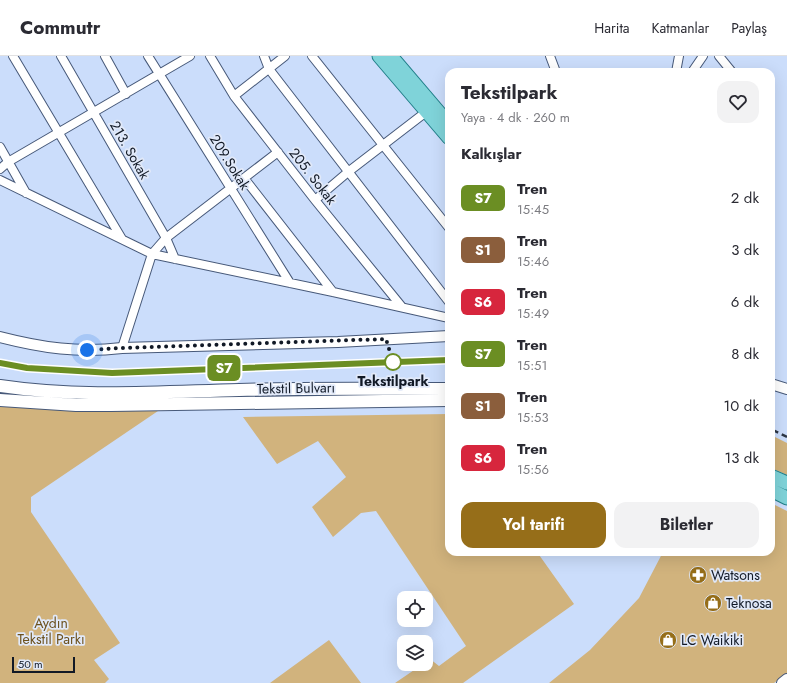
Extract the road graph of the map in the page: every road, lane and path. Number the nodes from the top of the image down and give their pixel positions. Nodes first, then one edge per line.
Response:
1 (13, 56) edge
2 (61, 56) edge
3 (105, 56) edge
4 (148, 56) edge
5 (190, 56) edge
6 (210, 56) edge
7 (264, 56) edge
8 (286, 56) edge
9 (312, 56) edge
10 (379, 56) edge
11 (391, 56) edge
12 (550, 56) edge
13 (679, 56) edge
14 (703, 56) edge
15 (719, 56) edge
16 (554, 68) edge
17 (677, 68) edge
18 (695, 68) edge
19 (729, 68) edge
20 (269, 69) junction
21 (160, 74) junction
22 (126, 94) junction
23 (234, 96) junction
24 (430, 109) junction
25 (93, 113) junction
26 (445, 121) edge
27 (445, 132) edge
28 (58, 133) junction
29 (382, 145) junction
30 (0, 147) edge
31 (278, 152) junction
32 (8, 162) junction
33 (0, 170) edge
34 (348, 172) junction
35 (244, 178) junction
36 (0, 180) edge
37 (230, 187) junction
38 (26, 193) junction
39 (315, 200) junction
40 (445, 223) edge
41 (166, 238) junction
42 (122, 239) junction
43 (152, 254) junction
44 (175, 259) junction
45 (290, 283) junction
46 (333, 292) junction
47 (445, 297) edge
48 (402, 307) junction
49 (445, 317) edge
50 (445, 336) edge
51 (0, 337) edge
52 (122, 348) junction
53 (775, 379) edge
54 (787, 383) edge
55 (775, 385) edge
56 (0, 386) edge
57 (445, 389) edge
58 (787, 389) edge
59 (0, 400) edge
60 (445, 400) edge
61 (775, 478) edge
62 (787, 483) edge
63 (775, 492) edge
64 (787, 498) edge
65 (787, 679) edge
66 (782, 683) edge

1 - 28 street
2 - 25 street, 213. Sokak
3 - 22 street
4 - 21 street, 209.Sokak
5 - 21 street
6 - 23 street, 205. Sokak
7 - 20 street
8 - 20 street
9 - 29 street
10 - 24 main road
11 - 24 main road
12 - 16 street
13 - 17 street
14 - 18 street
15 - 19 street
20 - 23 street
20 - 34 street
21 - 22 street
21 - 37 street, 209.Sokak
22 - 25 street
23 - 31 street, 205. Sokak
24 - 26 main road
24 - 27 main road
24 - 29 street
25 - 28 street
25 - 41 street, 213. Sokak
28 - 32 street
28 - 42 street
29 - 34 street
29 - 40 street
30 - 32 street
31 - 35 street
31 - 39 street, 205. Sokak
32 - 33 street
32 - 38 street
34 - 39 street
34 - 47 street
35 - 37 street
35 - 46 street
36 - 38 street
37 - 41 street
37 - 45 street, 209.Sokak
38 - 42 street
39 - 48 street, 205. Sokak
41 - 43 street
41 - 44 street, 213. Sokak
42 - 43 street
43 - 44 street
43 - 52 street
44 - 45 street
45 - 46 street
46 - 48 street
48 - 49 street
50 - 52 street
51 - 52 street
53 - 54 street
55 - 58 street
56 - 57 main road, Tekstil Bulvarı
59 - 60 main road, Tekstil Bulvarı
61 - 62 main road
63 - 64 main road
65 - 66 street

